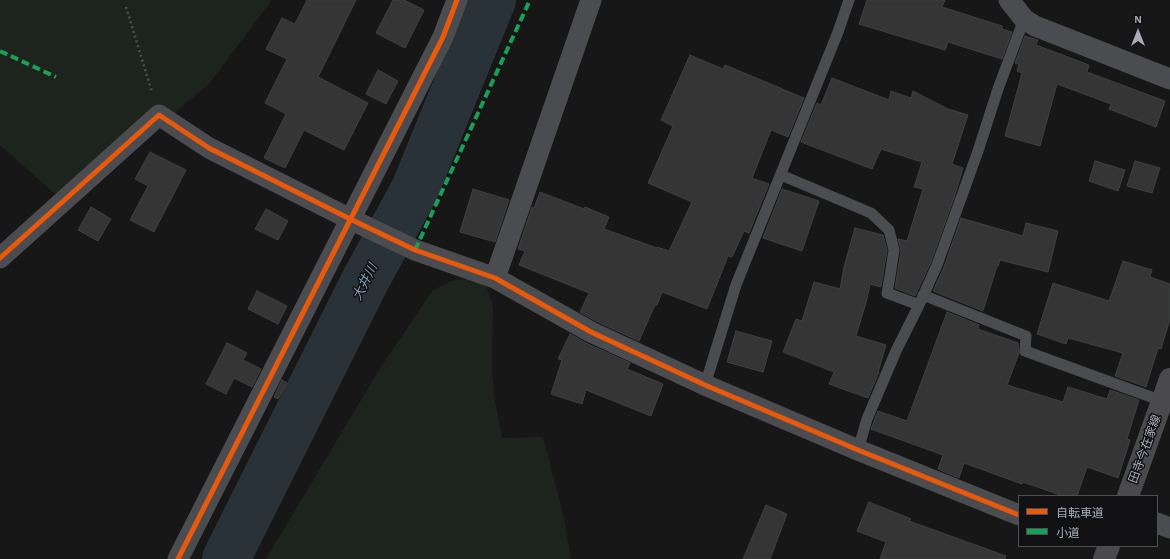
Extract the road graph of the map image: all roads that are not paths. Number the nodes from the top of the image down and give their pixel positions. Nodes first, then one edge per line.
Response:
1 (457, 0) edge
2 (591, 0) edge
3 (849, 0) edge
4 (1009, 0) edge
5 (1024, 19) junction
6 (1170, 80) edge
7 (781, 175) junction
8 (350, 219) junction
9 (0, 258) edge
10 (495, 278) junction
11 (921, 300) junction
12 (1170, 379) edge
13 (705, 384) junction
14 (1162, 400) junction
15 (858, 450) junction
16 (1128, 495) edge
17 (1018, 515) edge
18 (1158, 523) edge
19 (1170, 528) edge
20 (178, 559) edge

1 - 8 street
2 - 10 street
3 - 7 lane
4 - 5 street
5 - 6 street
5 - 11 lane
7 - 11 lane
7 - 13 lane
8 - 9 street
8 - 10 street
8 - 20 street
10 - 13 street
11 - 14 lane
11 - 15 lane
12 - 14 main road, 田寺今在家線
13 - 15 street
14 - 16 main road, 田寺今在家線
15 - 17 street
18 - 19 street

